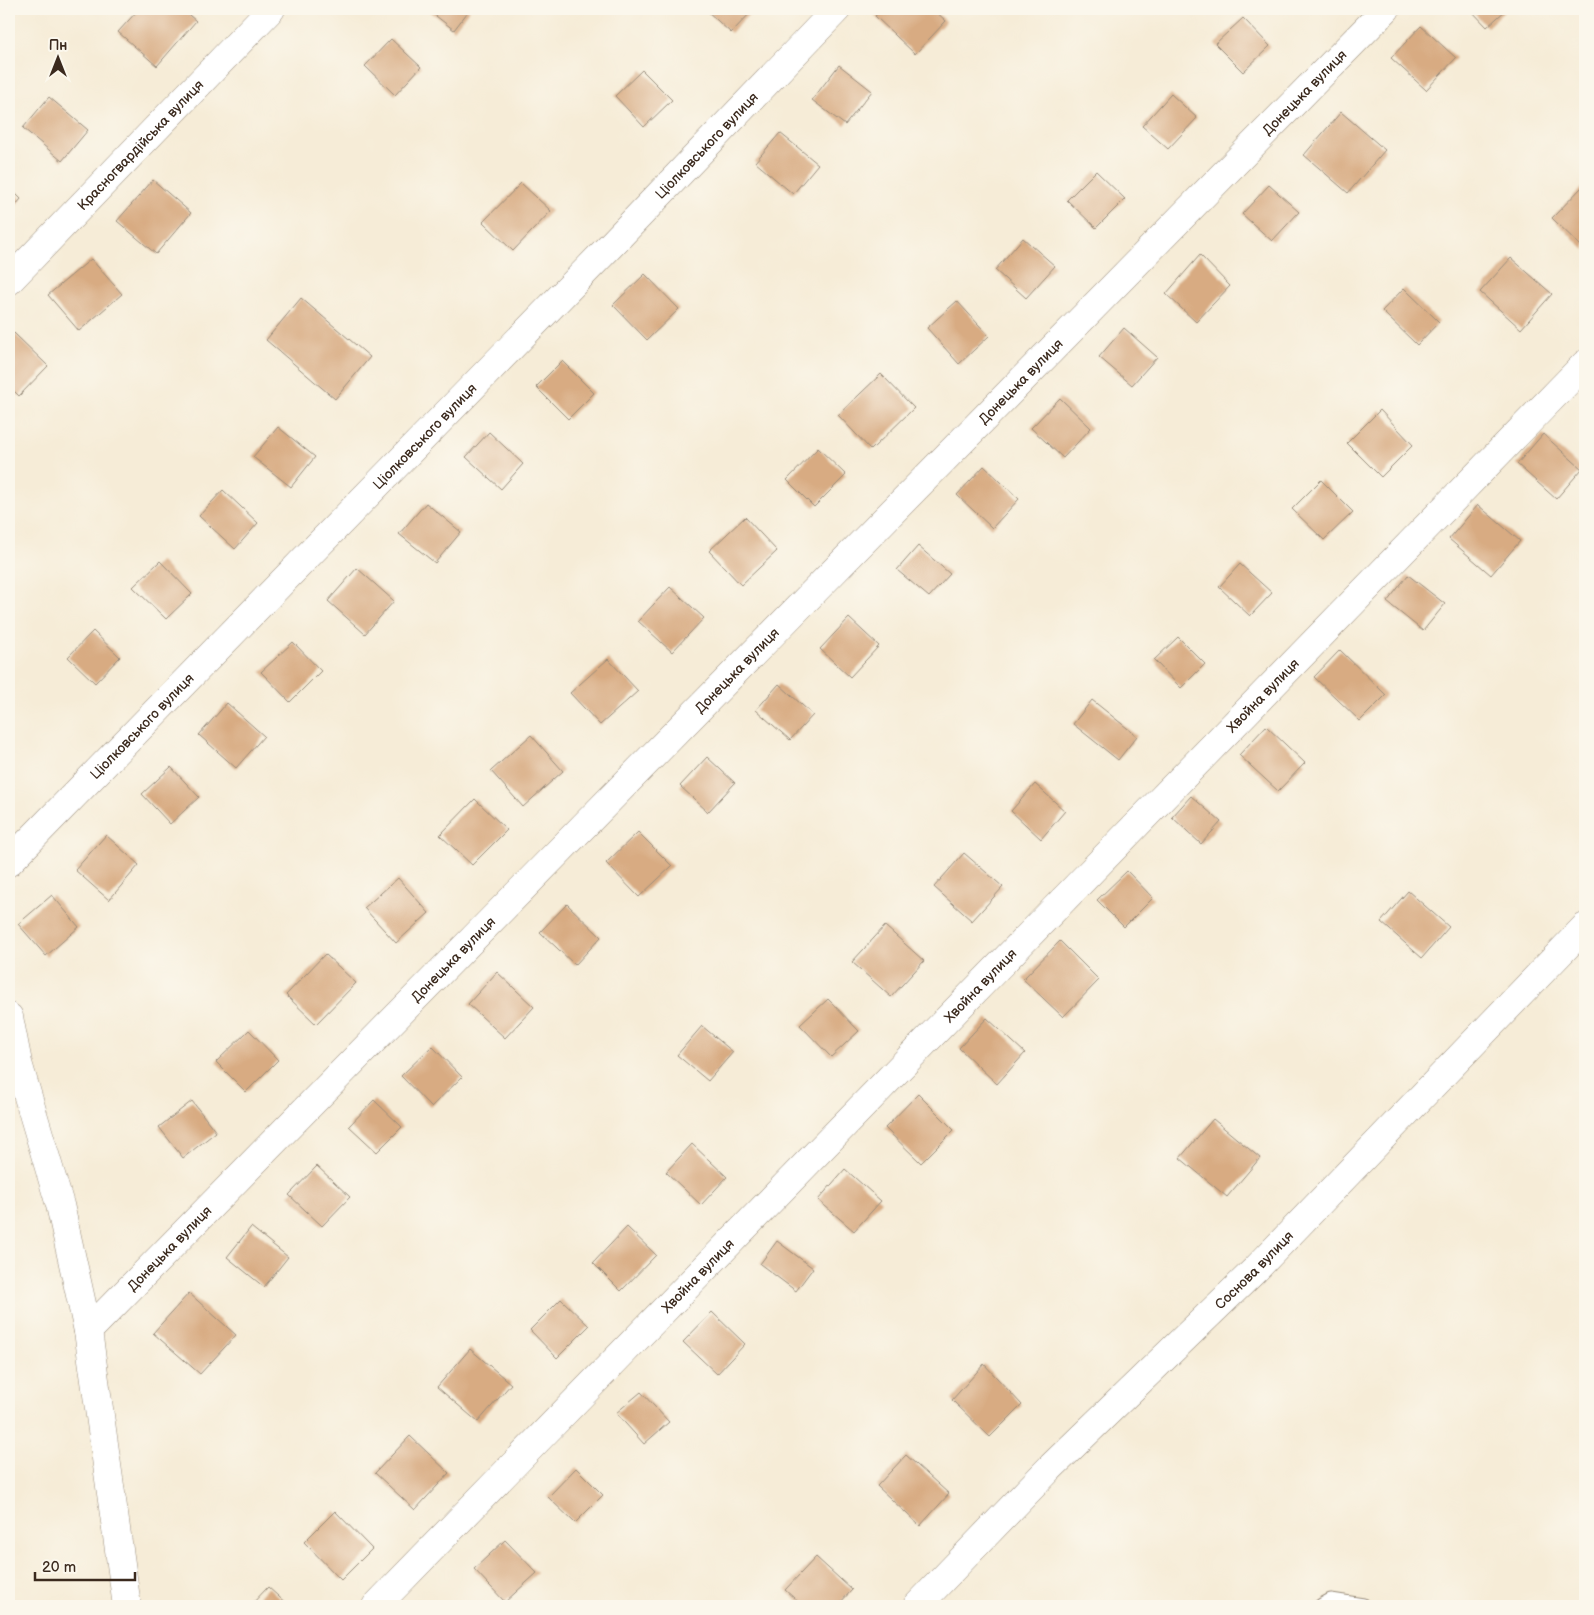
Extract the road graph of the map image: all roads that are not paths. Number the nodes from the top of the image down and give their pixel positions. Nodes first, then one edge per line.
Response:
1 (271, 9) edge
2 (837, 9) edge
3 (1386, 9) edge
4 (9, 281) edge
5 (1585, 364) edge
6 (9, 862) edge
7 (1585, 927) edge
8 (9, 1017) edge
9 (88, 1331) junction
10 (127, 1606) edge
11 (376, 1606) edge
12 (918, 1606) edge
13 (1322, 1606) edge
14 (1363, 1606) edge

1 - 4 street, Красногвардійська вулиця
2 - 6 street, Ціолковського вулиця
3 - 9 street, Донецька вулиця
5 - 11 street, Хвойна вулиця
7 - 12 street, Соснова вулиця
8 - 9 street
9 - 10 street
13 - 14 lane

